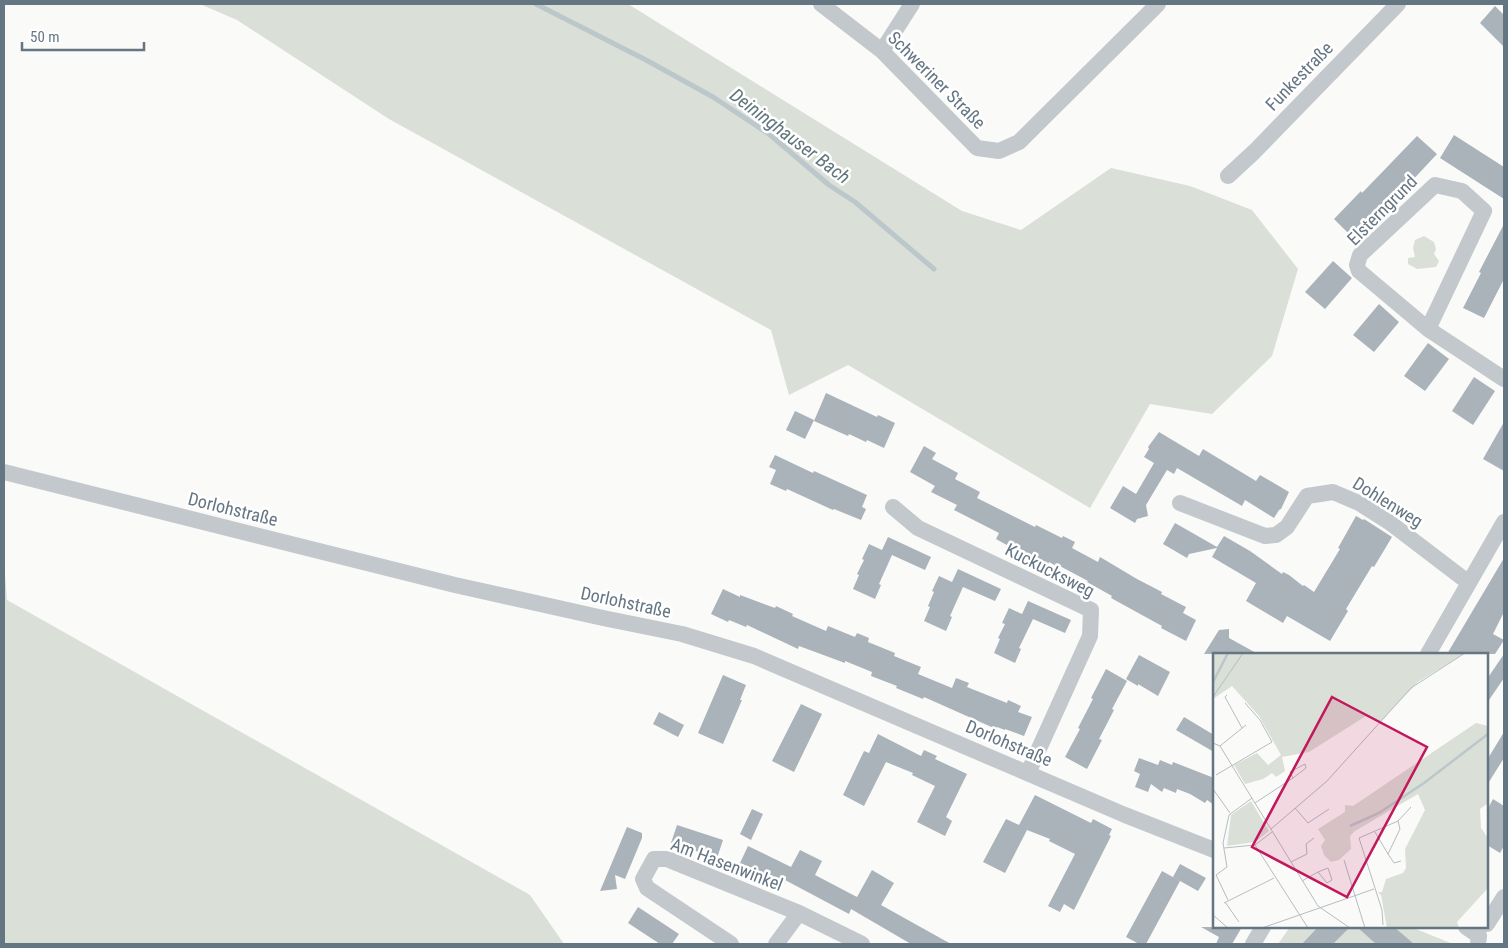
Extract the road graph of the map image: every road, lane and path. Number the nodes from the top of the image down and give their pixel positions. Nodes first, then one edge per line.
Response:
1 (821, 4) edge
2 (912, 4) edge
3 (1158, 4) edge
4 (1398, 4) edge
5 (882, 51) junction
6 (1228, 176) dead end
7 (1428, 329) junction
8 (1504, 379) edge
9 (4, 472) edge
10 (1180, 502) dead end
11 (892, 508) dead end
12 (1504, 522) edge
13 (1469, 584) junction
14 (1429, 653) edge
15 (1028, 774) junction
16 (1213, 850) edge
17 (1504, 897) edge
18 (799, 913) junction
19 (1488, 919) edge
20 (1262, 928) edge
21 (732, 944) edge
22 (776, 944) edge
23 (862, 944) edge
24 (1253, 944) edge

1 - 5 street, Schweriner Straße
2 - 5 street
3 - 5 street, Schweriner Straße
4 - 6 street, Funkestraße
7 - 7 street, Elsterngrund
7 - 8 street, Elsterngrund
9 - 15 street, Dorlohstraße
10 - 13 street, Dohlenweg
11 - 15 street, Kuckucksweg
12 - 13 street
13 - 14 street
15 - 16 street, Dorlohstraße
17 - 19 street
18 - 21 street, Am Hasenwinkel
18 - 22 street
18 - 23 street, Am Hasenwinkel
20 - 24 street

